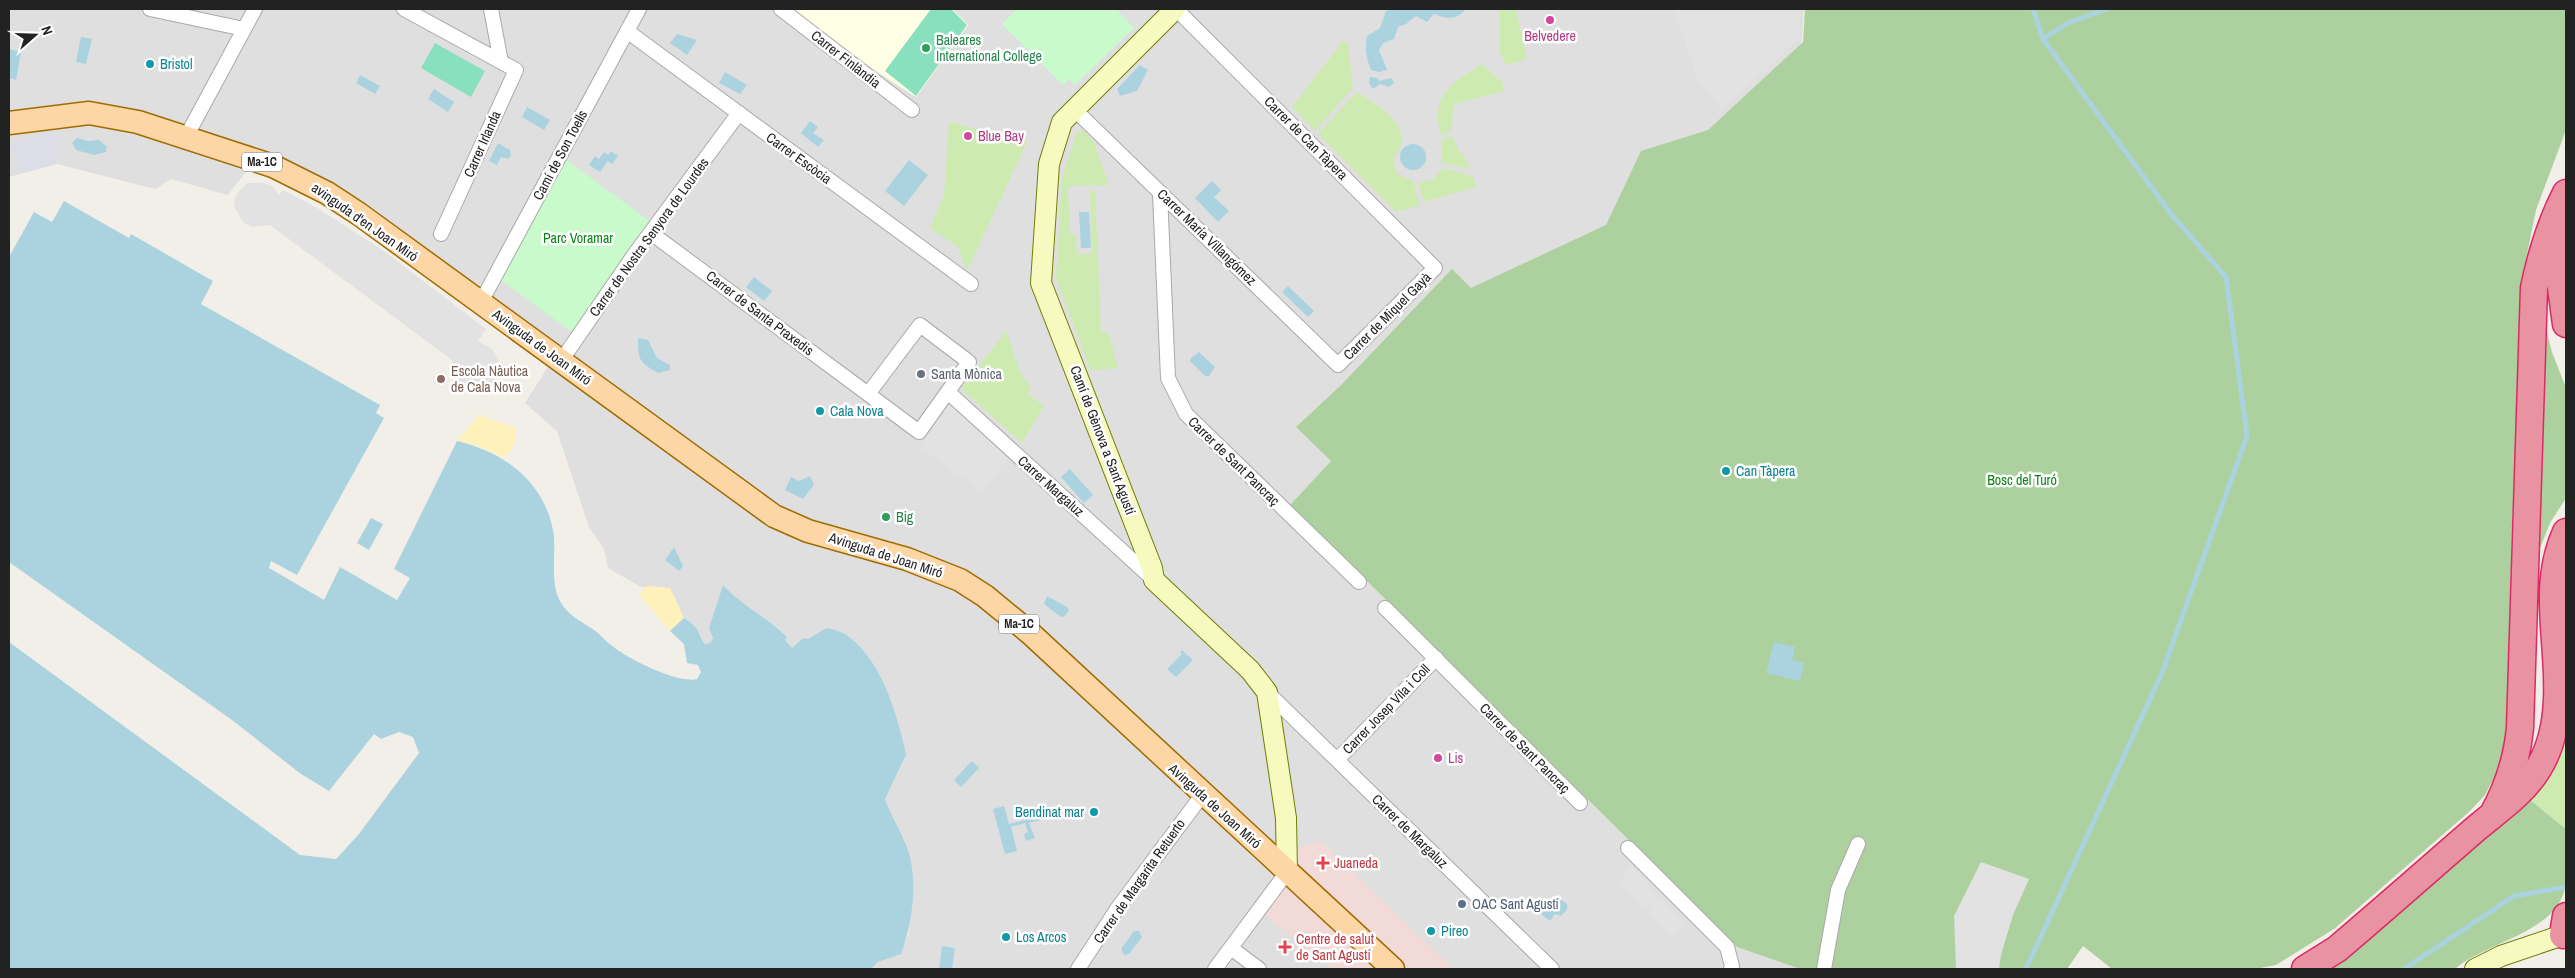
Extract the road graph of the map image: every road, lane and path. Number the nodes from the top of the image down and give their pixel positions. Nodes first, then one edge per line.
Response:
1 (150, 9) edge
2 (255, 9) edge
3 (404, 9) edge
4 (491, 9) edge
5 (639, 9) edge
6 (781, 9) edge
7 (1175, 9) edge
8 (244, 29) junction
9 (627, 31) junction
10 (501, 62) junction
11 (912, 110) dead end
12 (1075, 110) junction
13 (739, 114) junction
14 (9, 123) edge
15 (186, 137) junction
16 (1160, 192) junction
17 (2566, 192) edge
18 (2566, 198) edge
19 (651, 233) junction
20 (441, 234) dead end
21 (1435, 268) joint
22 (971, 284) dead end
23 (481, 302) junction
24 (2566, 324) edge
25 (561, 361) junction
26 (1338, 365) joint
27 (948, 392) junction
28 (868, 394) junction
29 (2566, 532) edge
30 (1154, 580) junction
31 (1359, 582) dead end
32 (1385, 608) dead end
33 (1436, 658) junction
34 (1267, 692) junction
35 (1337, 760) junction
36 (1203, 794) junction
37 (1580, 803) dead end
38 (2493, 814) junction
39 (1858, 844) dead end
40 (1628, 848) dead end
41 (1287, 872) junction
42 (2565, 929) edge
43 (1231, 948) junction
44 (1078, 969) edge
45 (1215, 969) edge
46 (1259, 969) edge
47 (1393, 969) edge
48 (1552, 969) edge
49 (1731, 969) edge
50 (1824, 969) edge
51 (2306, 969) edge
52 (2476, 969) edge

1 - 8 street
2 - 8 street
3 - 10 street, Carrer Irlanda
4 - 10 street, Carrer Irlanda
5 - 9 street, Camí de Son Toells
6 - 11 street, Carrer Finlàndia
7 - 12 street, Camí de Gènova a Sant Agustí
7 - 21 street, Carrer de Can Tàpera
8 - 15 street
9 - 13 street, Carrer Escòcia
9 - 23 street, Camí de Son Toells
10 - 20 street, Carrer Irlanda
12 - 16 street, Carrer María Villangómez
12 - 30 street, Camí de Gènova a Sant Agustí
13 - 19 street, Carrer de Nostra Senyora de Lourdes
13 - 22 street, Carrer Escòcia
14 - 15 main road, avinguda d'en Joan Miró / Ma-1C
15 - 23 main road, avinguda d'en Joan Miró / Ma-1C
16 - 26 street, Carrer María Villangómez
16 - 31 street, Carrer de Sant Pancraç
17 - 38 highway
18 - 24 highway
19 - 25 street, Carrer de Nostra Senyora de Lourdes
19 - 28 street, Carrer de Santa Praxedis
21 - 26 street, Carrer de Miquel Gayà
23 - 25 main road, Avinguda de Joan Miró / Ma-1C
25 - 36 main road, Avinguda de Joan Miró / Ma-1C
27 - 28 street, Carrer de Santa Praxedis
27 - 28 street
27 - 30 street, Carrer Margaluz
29 - 38 highway
30 - 34 street
32 - 33 street, Carrer de Sant Pancraç
33 - 35 street, Carrer Josep Vila i Coll
33 - 37 street, Carrer de Sant Pancraç
34 - 35 street, Carrer de Margaluz
34 - 41 street
35 - 48 street, Carrer de Margaluz
36 - 41 main road, Avinguda de Joan Miró / Ma-1C
36 - 44 street, Carrer de Margarita Retuerto
38 - 51 highway
39 - 50 street
40 - 49 street
41 - 43 street
41 - 47 main road, Avinguda de Joan Miró / Ma-1C
42 - 52 street
43 - 45 street
43 - 46 street

